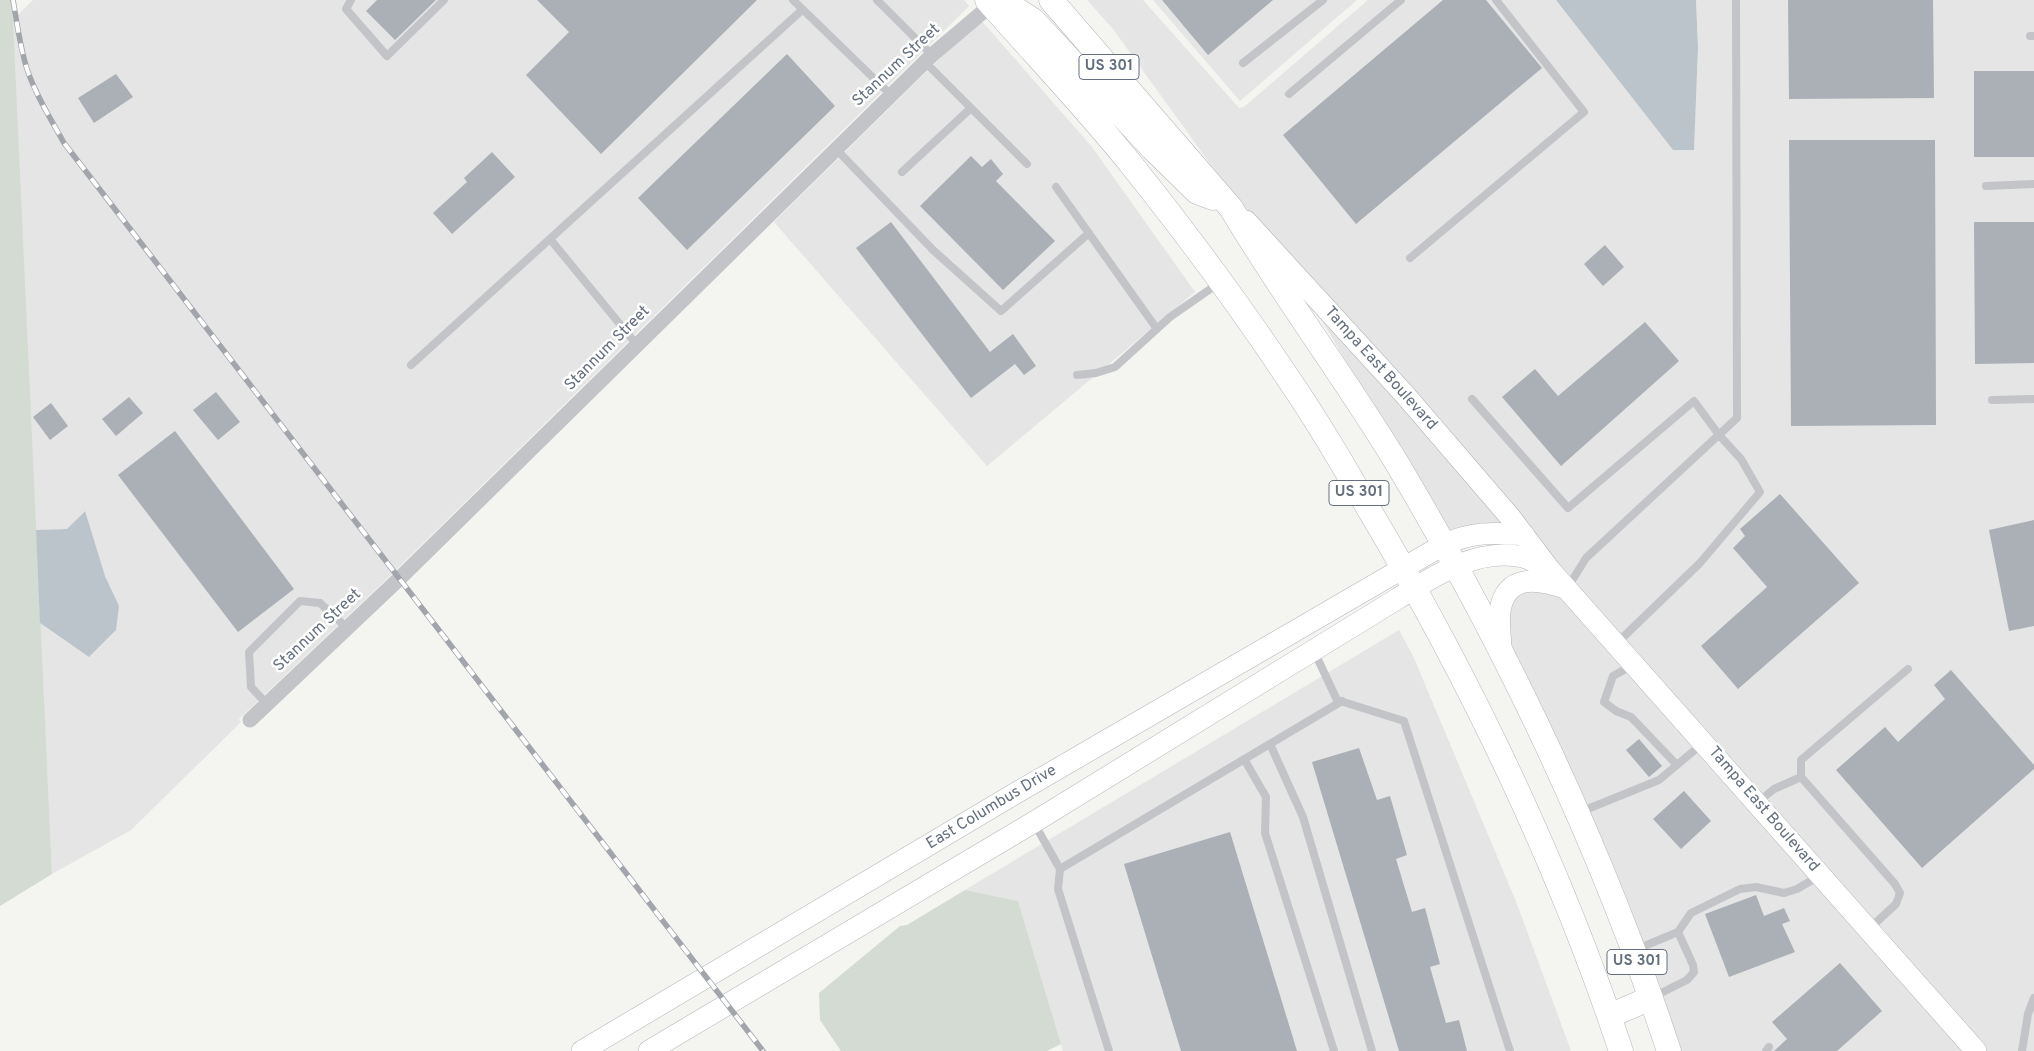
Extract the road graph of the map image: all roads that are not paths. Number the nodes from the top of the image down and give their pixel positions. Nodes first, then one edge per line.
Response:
1 (351, 0) edge
2 (444, 0) edge
3 (793, 0) edge
4 (877, 0) edge
5 (1051, 0) edge
6 (1323, 0) edge
7 (1400, 0) edge
8 (1496, 0) edge
9 (1736, 0) edge
10 (989, 2) edge
11 (802, 10) junction
12 (928, 58) junction
13 (1243, 63) dead end
14 (1289, 94) dead end
15 (891, 95) junction
16 (971, 108) junction
17 (836, 149) junction
18 (1027, 164) dead end
19 (902, 172) dead end
20 (2034, 184) edge
21 (1986, 186) dead end
22 (1056, 187) dead end
23 (1228, 205) junction
24 (1089, 233) junction
25 (550, 239) junction
26 (1410, 258) dead end
27 (1221, 282) junction
28 (1157, 329) junction
29 (637, 345) junction
30 (411, 365) dead end
31 (1077, 375) dead end
32 (1472, 399) dead end
33 (2034, 399) edge
34 (1992, 400) dead end
35 (1719, 435) junction
36 (1524, 536) junction
37 (1443, 545) junction
38 (1454, 566) junction
39 (1404, 568) junction
40 (1550, 570) junction
41 (1416, 588) junction
42 (1567, 589) junction
43 (347, 628) junction
44 (1616, 644) junction
45 (1314, 650) junction
46 (1501, 650) junction
47 (1634, 664) junction
48 (1908, 669) dead end
49 (1342, 701) junction
50 (267, 704) junction
51 (250, 720) dead end
52 (1703, 743) junction
53 (1270, 744) junction
54 (1244, 759) junction
55 (1677, 765) junction
56 (1801, 777) junction
57 (1016, 794) junction
58 (1757, 803) junction
59 (1578, 813) junction
60 (1034, 822) junction
61 (1060, 869) junction
62 (1820, 876) junction
63 (1868, 930) junction
64 (1678, 932) junction
65 (1633, 951) junction
66 (1651, 998) junction
67 (2034, 998) edge
68 (1609, 1016) junction
69 (582, 1051) edge
70 (649, 1051) edge
71 (1108, 1051) edge
72 (1334, 1051) edge
73 (1372, 1051) edge
74 (1510, 1051) edge
75 (1621, 1051) edge
76 (1669, 1051) edge
77 (1976, 1051) edge
78 (2022, 1051) edge

1 - 2 lane
3 - 11 lane
4 - 12 lane
5 - 23 main road, US 301
6 - 13 lane
7 - 14 lane
8 - 26 lane
9 - 35 lane
10 - 12 street, Stannum Street
10 - 23 main road
10 - 27 main road, US 301
11 - 15 lane
11 - 25 lane
12 - 15 street, Stannum Street
12 - 16 lane
15 - 17 street, Stannum Street
16 - 18 lane
16 - 19 lane
17 - 24 lane
17 - 29 street, Stannum Street
20 - 21 lane
22 - 24 lane
23 - 36 street, Tampa East Boulevard
23 - 37 main road, US 301
24 - 28 lane
25 - 29 lane
25 - 30 lane
27 - 28 lane
27 - 39 main road, US 301
28 - 31 lane
29 - 43 street, Stannum Street
32 - 35 lane
33 - 34 lane
35 - 42 lane
35 - 44 lane
36 - 37 street
36 - 40 street, Tampa East Boulevard
37 - 38 main road, US 301
37 - 39 street, East Columbus Drive
38 - 40 street, Tampa East Boulevard
38 - 41 street, Tampa East Boulevard
38 - 46 main road, US 301
39 - 41 main road, US 301
39 - 57 street, East Columbus Drive
40 - 42 street, Tampa East Boulevard
41 - 45 street, East Columbus Drive
41 - 68 main road, US 301
42 - 44 street, Tampa East Boulevard
42 - 46 street
43 - 50 street, Stannum Street
43 - 50 lane
44 - 47 street, Tampa East Boulevard
45 - 49 lane
45 - 60 street, East Columbus Drive
46 - 59 main road, US 301
47 - 52 street, Tampa East Boulevard
47 - 55 lane
48 - 56 lane
49 - 53 lane
49 - 74 lane
50 - 51 street, Stannum Street
52 - 55 lane
52 - 58 street, Tampa East Boulevard
53 - 54 lane
53 - 73 lane
54 - 61 lane
54 - 72 lane
55 - 59 lane
56 - 58 lane
56 - 63 lane
57 - 60 street
57 - 69 street, East Columbus Drive
58 - 62 street, Tampa East Boulevard
59 - 65 main road, US 301
60 - 61 lane
60 - 70 street, East Columbus Drive
61 - 71 lane
62 - 63 street, Tampa East Boulevard
62 - 64 lane
63 - 77 street, Tampa East Boulevard
64 - 65 lane
64 - 66 lane
65 - 66 main road, US 301
66 - 68 main road
66 - 76 main road, US 301
67 - 78 lane
68 - 75 main road, US 301

